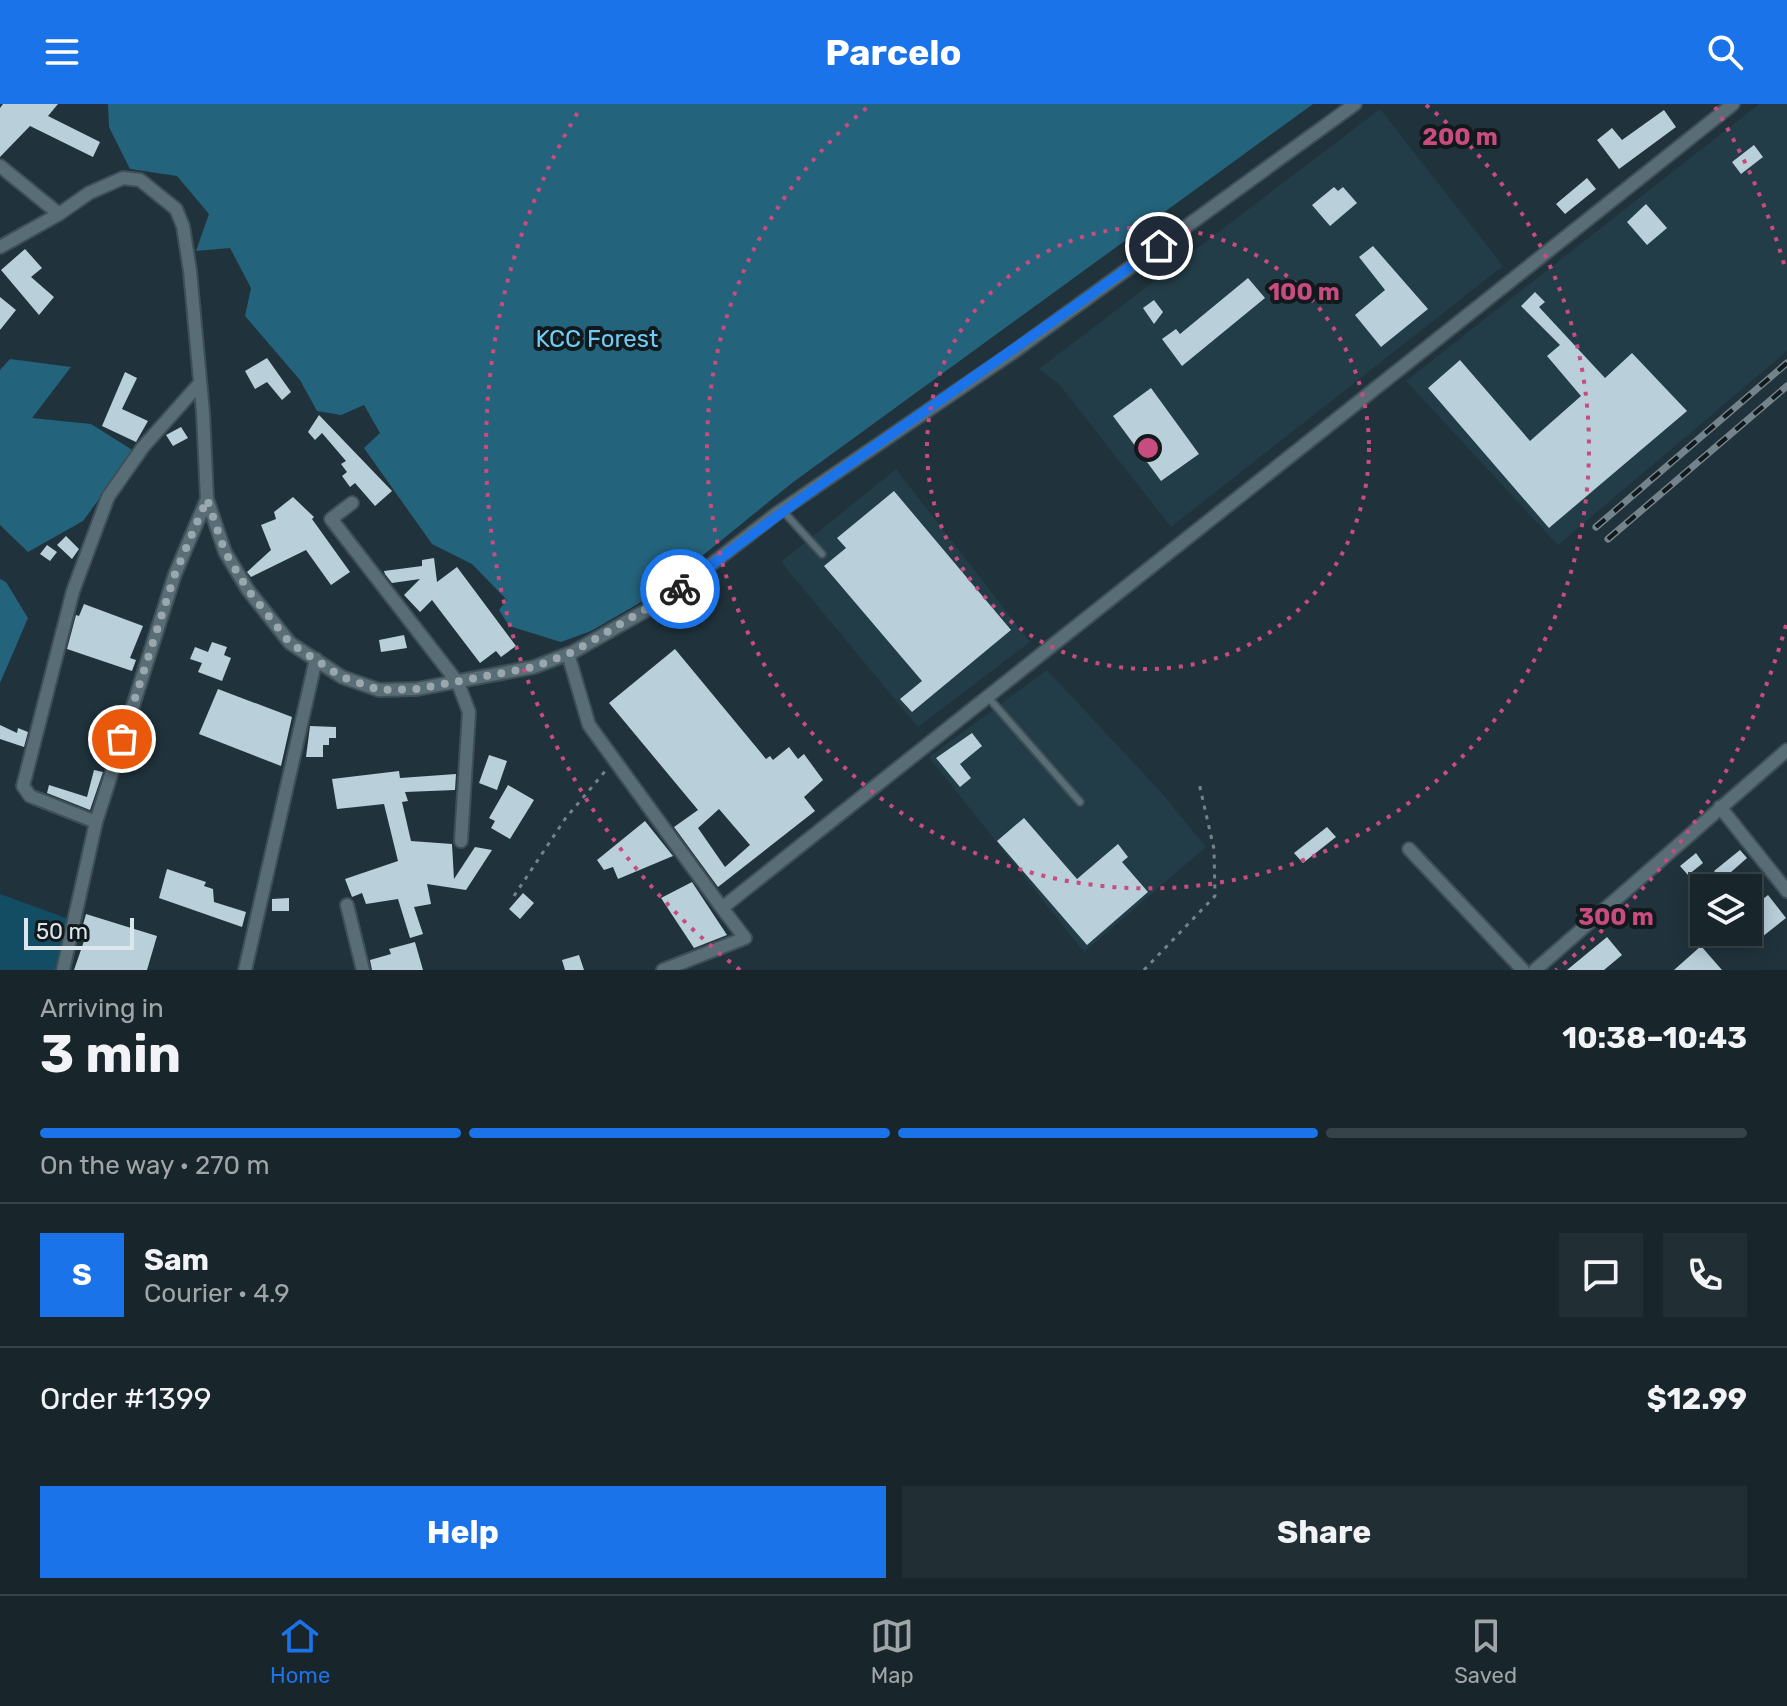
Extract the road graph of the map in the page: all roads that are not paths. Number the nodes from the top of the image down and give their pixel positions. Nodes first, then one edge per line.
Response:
1 (1355, 104) edge
2 (1733, 104) edge
3 (0, 166) edge
4 (59, 214) junction
5 (0, 247) edge
6 (200, 383) junction
7 (207, 499) junction
8 (352, 503) dead end
9 (782, 510) junction
10 (822, 554) dead end
11 (568, 654) junction
12 (316, 659) junction
13 (458, 683) junction
14 (987, 696) junction
15 (1787, 750) edge
16 (1080, 802) dead end
17 (1720, 807) junction
18 (96, 822) junction
19 (461, 841) dead end
20 (1409, 849) dead end
21 (1787, 891) edge
22 (347, 905) dead end
23 (722, 908) junction
24 (1546, 959) junction
25 (63, 970) edge
26 (245, 970) edge
27 (363, 970) edge
28 (663, 970) edge
29 (1523, 970) edge
30 (1535, 970) edge
31 (1556, 970) edge

1 - 9 street
2 - 14 street
3 - 4 street
4 - 5 street
4 - 6 street
6 - 7 street
6 - 18 street
7 - 12 street
7 - 18 street
8 - 13 street
9 - 10 lane
9 - 11 street
11 - 13 street
11 - 23 street
12 - 13 street
12 - 26 street
13 - 19 street
14 - 16 lane
14 - 23 street
15 - 17 street
17 - 21 street
17 - 24 street
18 - 25 street
20 - 29 street
22 - 27 street
23 - 28 street
24 - 30 street
24 - 31 street

